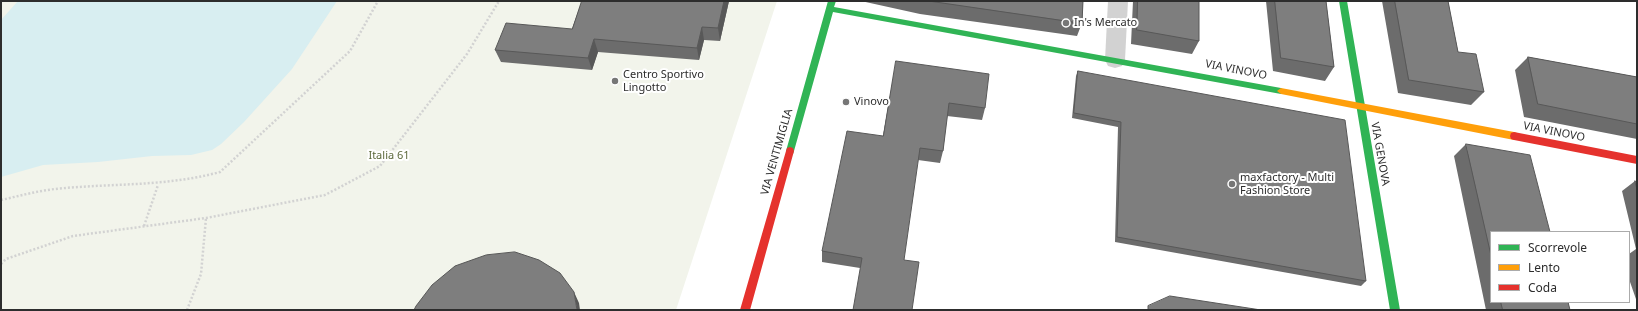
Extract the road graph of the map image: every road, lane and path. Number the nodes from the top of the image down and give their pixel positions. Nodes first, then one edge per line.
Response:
1 (378, 1) edge
2 (500, 1) edge
3 (1118, 1) edge
4 (1343, 1) edge
5 (831, 5) edge
6 (1115, 60) junction
7 (1360, 106) junction
8 (1637, 160) edge
9 (158, 185) junction
10 (1, 200) edge
11 (206, 218) junction
12 (144, 226) junction
13 (1, 264) edge
14 (187, 310) edge
15 (744, 310) edge
16 (1394, 310) edge

1 - 9 path
2 - 11 path
3 - 6 street
4 - 7 street, VIA GENOVA
5 - 6 street, VIA VINOVO
5 - 15 street, VIA VENTIMIGLIA
6 - 7 street, VIA VINOVO
7 - 8 street, VIA VINOVO
7 - 16 street, VIA GENOVA
9 - 10 path
9 - 12 path
11 - 12 path
11 - 14 path
12 - 13 path

